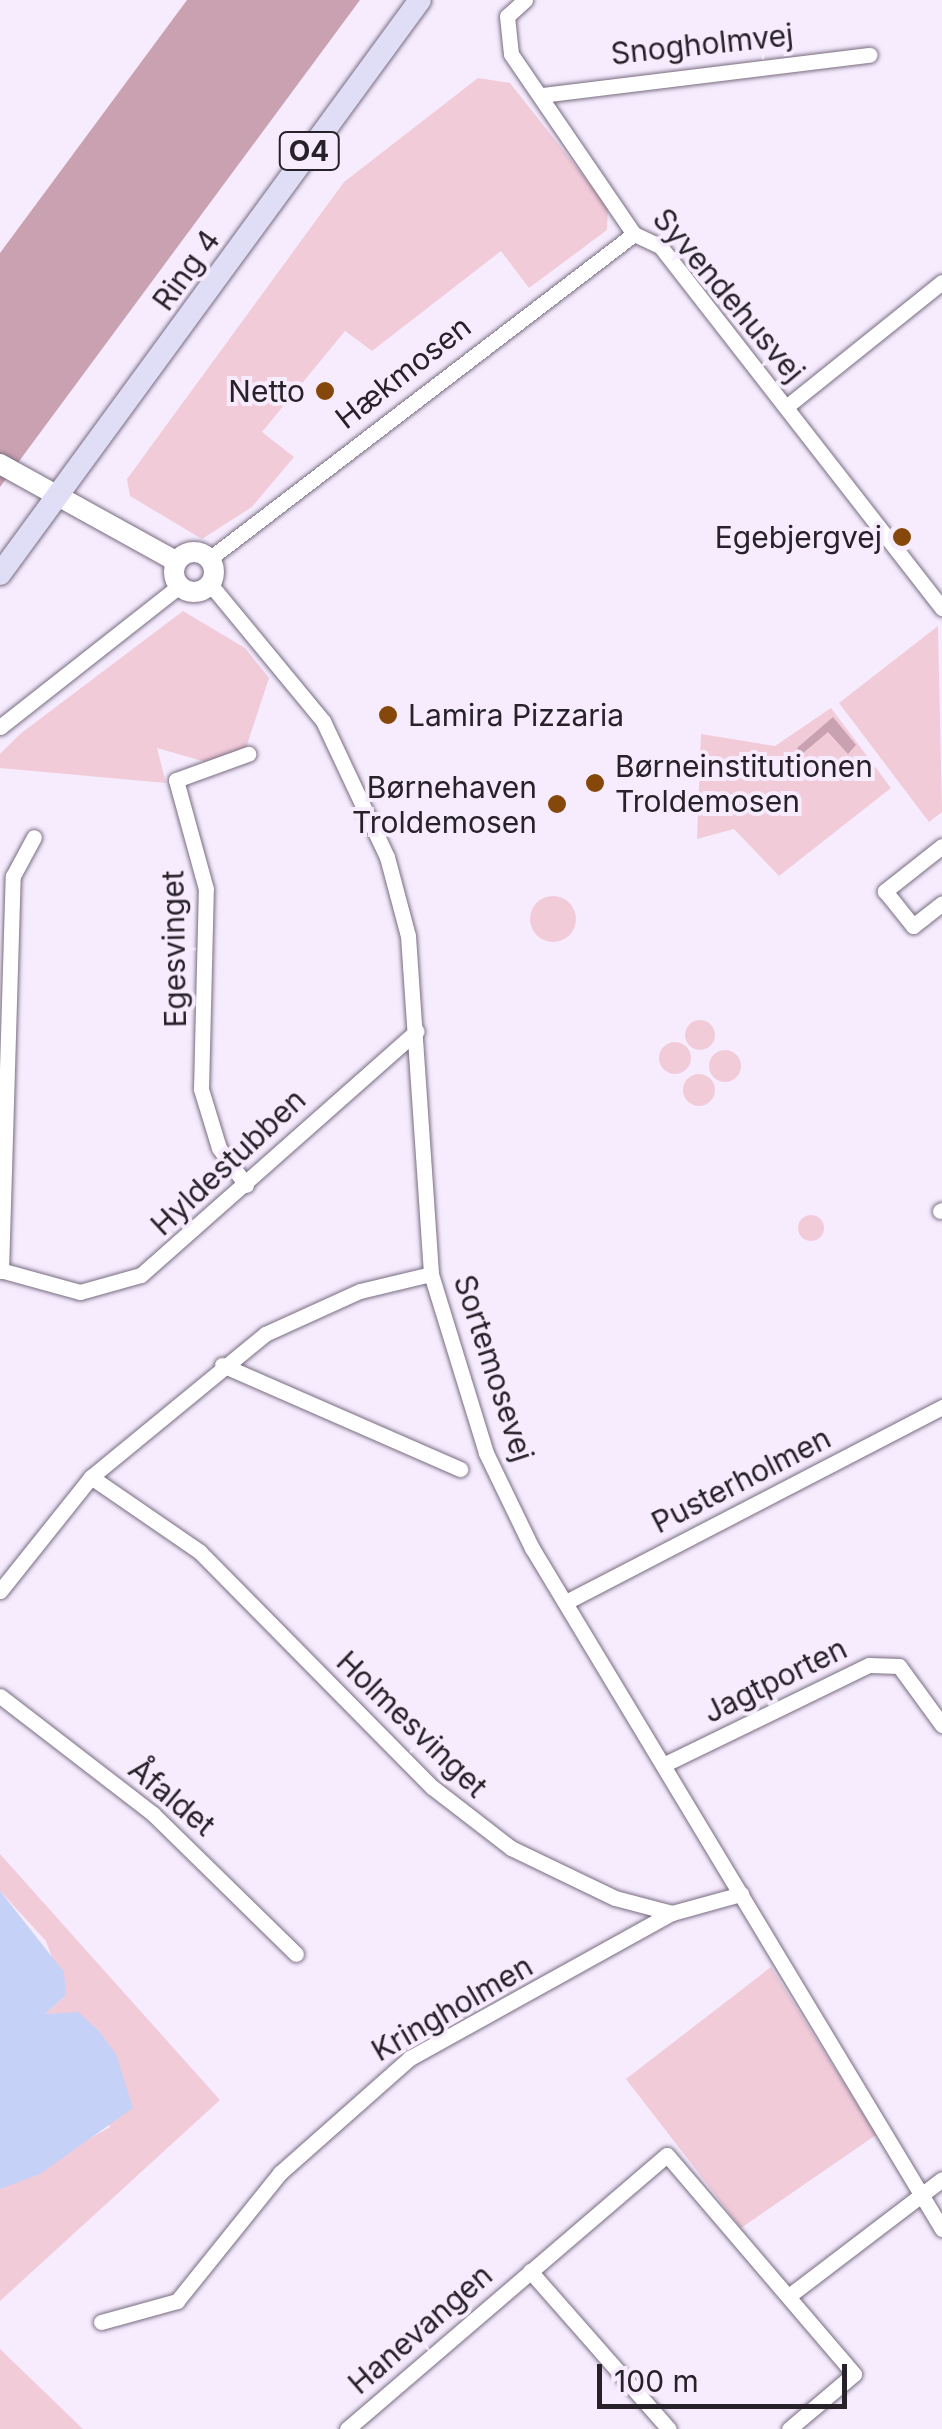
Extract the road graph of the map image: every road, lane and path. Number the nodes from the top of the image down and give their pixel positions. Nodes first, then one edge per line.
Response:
1 (420, 0) edge
2 (520, 3) edge
3 (870, 55) dead end
4 (542, 95) junction
5 (634, 234) junction
6 (942, 282) edge
7 (786, 406) junction
8 (0, 464) edge
9 (58, 494) junction
10 (209, 559) junction
11 (176, 562) junction
12 (0, 574) edge
13 (210, 584) junction
14 (179, 586) junction
15 (942, 608) edge
16 (0, 727) edge
17 (248, 754) dead end
18 (34, 837) dead end
19 (942, 846) edge
20 (942, 902) edge
21 (417, 1031) junction
22 (246, 1185) junction
23 (1, 1271) edge
24 (431, 1274) junction
25 (222, 1365) junction
26 (942, 1408) edge
27 (460, 1469) dead end
28 (91, 1477) junction
29 (0, 1591) edge
30 (566, 1602) junction
31 (0, 1696) edge
32 (942, 1725) edge
33 (665, 1764) junction
34 (741, 1894) junction
35 (672, 1913) junction
36 (296, 1954) dead end
37 (942, 2178) edge
38 (919, 2191) junction
39 (942, 2229) edge
40 (530, 2270) junction
41 (790, 2295) junction
42 (101, 2322) dead end
43 (347, 2429) edge
44 (670, 2429) edge
45 (789, 2429) edge

1 - 9 main road, Ring 4 / O4
2 - 4 street, Syvendehusvej
3 - 4 street, Snogholmvej
4 - 5 street, Syvendehusvej
5 - 7 street, Syvendehusvej
5 - 10 street, Hækmosen
6 - 7 street
7 - 15 street, Syvendehusvej
8 - 9 street
9 - 11 street
9 - 12 main road, Ring 4 / O4
10 - 11 street
10 - 13 street
11 - 14 street
13 - 14 street
13 - 21 street, Sortemosevej
14 - 16 street
17 - 22 street, Egesvinget
18 - 23 street
19 - 20 street
21 - 22 street, Hyldestubben
21 - 24 street, Sortemosevej
22 - 23 street, Hyldestubben
24 - 25 street
24 - 30 street, Sortemosevej
25 - 27 street
25 - 28 street
26 - 30 street, Pusterholmen
28 - 29 street
28 - 35 street, Holmesvinget
30 - 33 street, Sortemosevej
31 - 36 street, Åfaldet
32 - 33 street, Jagtporten
33 - 34 street, Sortemosevej
34 - 35 street
34 - 38 street, Sortemosevej
35 - 42 street, Kringholmen
37 - 38 street
38 - 39 street, Sortemosevej
38 - 41 street
40 - 41 street, Hanevangen
40 - 43 street, Hanevangen
40 - 44 street, Hanevangen
41 - 45 street, Hanevangen

